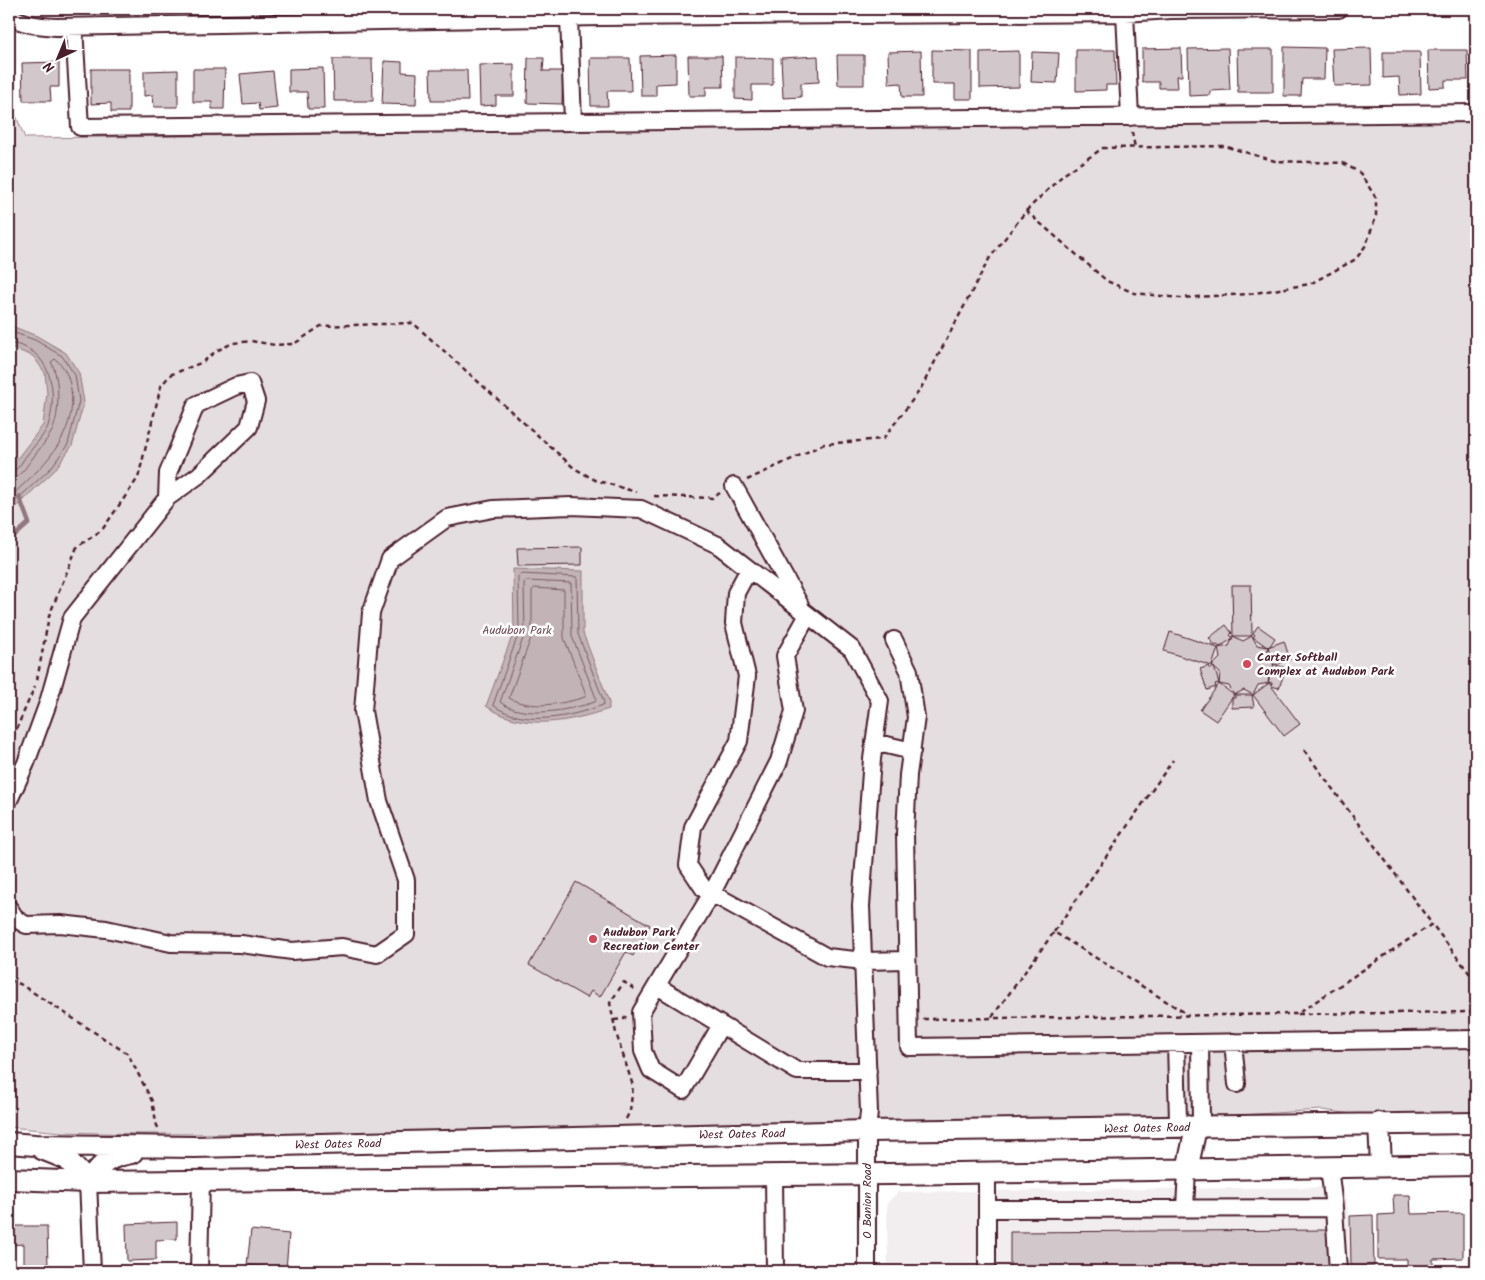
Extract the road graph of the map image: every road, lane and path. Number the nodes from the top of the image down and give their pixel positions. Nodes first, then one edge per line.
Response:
1 (1339, 9) edge
2 (835, 12) edge
3 (1125, 13) junction
4 (9, 15) edge
5 (569, 18) junction
6 (74, 27) junction
7 (1476, 113) edge
8 (1130, 117) junction
9 (572, 122) junction
10 (1026, 211) junction
11 (734, 486) junction
12 (639, 493) dead end
13 (647, 495) dead end
14 (167, 498) junction
15 (749, 569) junction
16 (806, 613) junction
17 (894, 640) dead end
18 (874, 742) junction
19 (9, 746) edge
20 (1304, 750) dead end
21 (912, 751) junction
22 (1173, 760) dead end
23 (9, 800) edge
24 (712, 893) junction
25 (9, 908) edge
26 (1432, 924) junction
27 (1054, 932) junction
28 (907, 960) junction
29 (864, 961) junction
30 (9, 980) edge
31 (1476, 982) edge
32 (657, 986) junction
33 (644, 996) dead end
34 (1476, 1012) edge
35 (629, 1013) dead end
36 (1297, 1014) junction
37 (1188, 1015) junction
38 (992, 1018) junction
39 (920, 1019) dead end
40 (614, 1020) junction
41 (721, 1025) junction
42 (1476, 1039) edge
43 (1233, 1042) junction
44 (1176, 1043) junction
45 (1200, 1043) junction
46 (868, 1072) junction
47 (1237, 1084) dead end
48 (1379, 1123) junction
49 (1476, 1123) edge
50 (622, 1124) dead end
51 (1196, 1128) junction
52 (867, 1131) junction
53 (164, 1135) dead end
54 (9, 1143) edge
55 (35, 1146) junction
56 (194, 1147) junction
57 (1476, 1165) edge
58 (1381, 1166) junction
59 (1330, 1167) junction
60 (1187, 1170) junction
61 (987, 1173) junction
62 (867, 1174) junction
63 (774, 1175) junction
64 (9, 1179) edge
65 (201, 1180) junction
66 (88, 1182) junction
67 (1185, 1208) junction
68 (1334, 1208) junction
69 (987, 1209) junction
70 (92, 1271) edge
71 (199, 1271) edge
72 (775, 1271) edge
73 (867, 1271) edge
74 (987, 1271) edge
75 (1338, 1271) edge

1 - 3 street
2 - 3 street
2 - 5 street
3 - 8 street
4 - 6 street
5 - 6 street
5 - 9 street
6 - 9 street
7 - 8 street
8 - 9 street
10 - 10 path
10 - 11 path
11 - 13 path
11 - 16 street
12 - 19 path
14 - 14 street
14 - 23 street
15 - 16 street, O Banion Road
15 - 24 street
15 - 25 street, O Banion Road
16 - 18 street, O Banion Road
16 - 24 street
17 - 21 street
18 - 21 street
18 - 29 street, O Banion Road
20 - 26 path
21 - 28 street
22 - 27 path
24 - 29 street
24 - 32 street
26 - 31 path
26 - 36 path
27 - 37 path
27 - 38 path
28 - 29 street
28 - 44 street
29 - 46 street, O Banion Road
30 - 53 path
32 - 41 street
32 - 41 street
33 - 40 path
34 - 36 path
35 - 40 path
36 - 37 path
37 - 38 path
38 - 39 path
40 - 50 path
41 - 46 street
42 - 43 street
43 - 45 street
43 - 47 street
44 - 45 street
44 - 51 street
45 - 51 street
46 - 52 street, O Banion Road
48 - 49 main road, West Oates Road
48 - 51 main road, West Oates Road
48 - 58 main road
51 - 52 main road, West Oates Road
51 - 60 main road
52 - 56 main road, West Oates Road
52 - 62 street, O Banion Road
54 - 55 main road, West Oates Road
55 - 56 main road, West Oates Road
55 - 66 main road
56 - 66 main road
57 - 58 main road
58 - 59 main road
59 - 60 main road
59 - 68 street
60 - 61 main road
60 - 67 street
61 - 62 main road
61 - 69 street
62 - 63 main road
62 - 73 street, O Banion Road
63 - 65 main road
63 - 72 street
64 - 66 main road
65 - 66 main road
65 - 71 street
66 - 70 street
67 - 68 street
67 - 69 street
68 - 75 street
69 - 74 street

